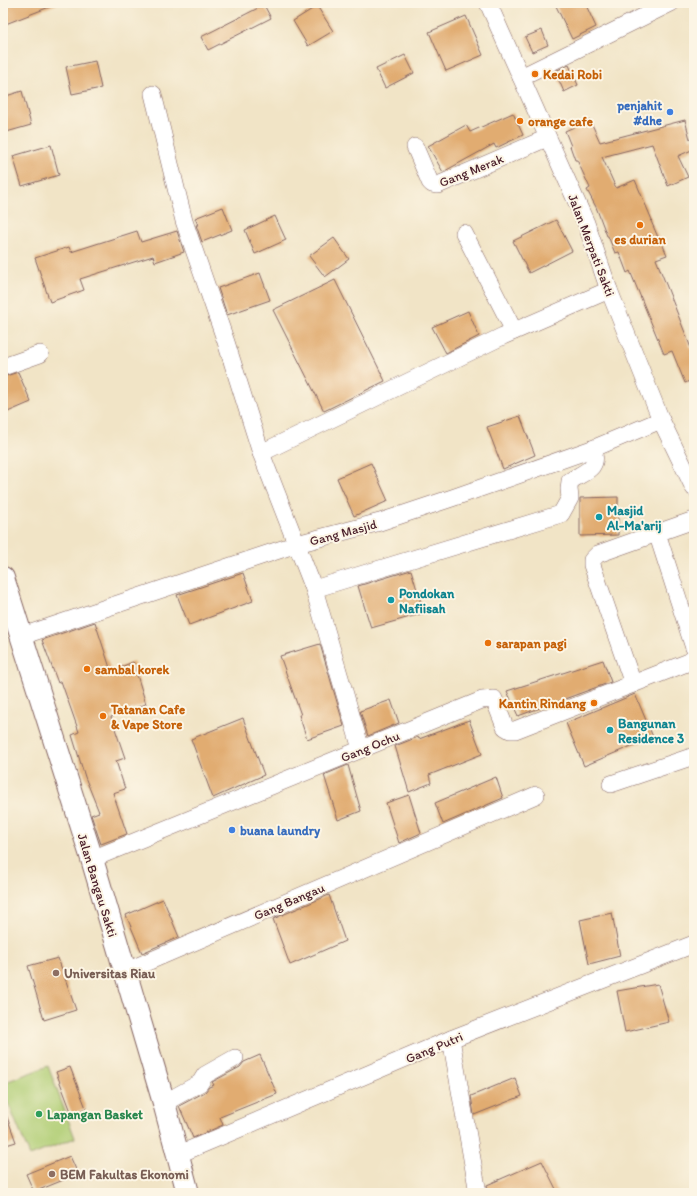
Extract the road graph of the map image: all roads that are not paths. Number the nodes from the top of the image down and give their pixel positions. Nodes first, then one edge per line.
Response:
1 (671, 3) edge
2 (494, 5) edge
3 (521, 76) junction
4 (153, 94) dead end
5 (547, 138) junction
6 (415, 147) dead end
7 (464, 233) dead end
8 (609, 290) junction
9 (514, 331) junction
10 (40, 354) dead end
11 (3, 367) edge
12 (661, 420) junction
13 (592, 449) junction
14 (261, 453) junction
15 (694, 488) edge
16 (694, 520) edge
17 (657, 533) junction
18 (297, 544) junction
19 (3, 578) edge
20 (314, 589) junction
21 (22, 636) junction
22 (694, 648) edge
23 (694, 658) edge
24 (633, 684) junction
25 (361, 749) junction
26 (694, 756) edge
27 (611, 784) dead end
28 (536, 795) dead end
29 (92, 859) junction
30 (694, 944) edge
31 (124, 972) junction
32 (451, 1039) junction
33 (234, 1058) dead end
34 (164, 1103) junction
35 (177, 1155) junction
36 (188, 1193) edge
37 (478, 1193) edge

1 - 3 street
2 - 3 street, Jalan Merpati Sakti
3 - 5 street, Jalan Merpati Sakti
4 - 14 street
5 - 6 street, Gang Merak
5 - 8 street, Jalan Merpati Sakti
7 - 9 street
8 - 9 street
8 - 12 street, Jalan Merpati Sakti
9 - 14 street
10 - 11 street
12 - 13 street, Gang Masjid
12 - 15 street, Jalan Merpati Sakti
13 - 18 street, Gang Masjid
13 - 20 street
14 - 18 street
16 - 17 street
17 - 22 street
17 - 24 street
18 - 20 street
18 - 21 street, Gang Masjid
19 - 21 street, Jalan Bangau Sakti
20 - 25 street
21 - 29 street, Jalan Bangau Sakti
23 - 24 street
24 - 25 street, Gang Ochu
25 - 29 street, Gang Ochu
26 - 27 street
28 - 31 street, Gang Bangau
29 - 31 street, Jalan Bangau Sakti
30 - 32 street, Gang Putri
31 - 34 street, Jalan Bangau Sakti
32 - 35 street, Gang Putri
32 - 37 street
33 - 34 street
34 - 35 street, Jalan Bangau Sakti
35 - 36 street, Jalan Bangau Sakti

